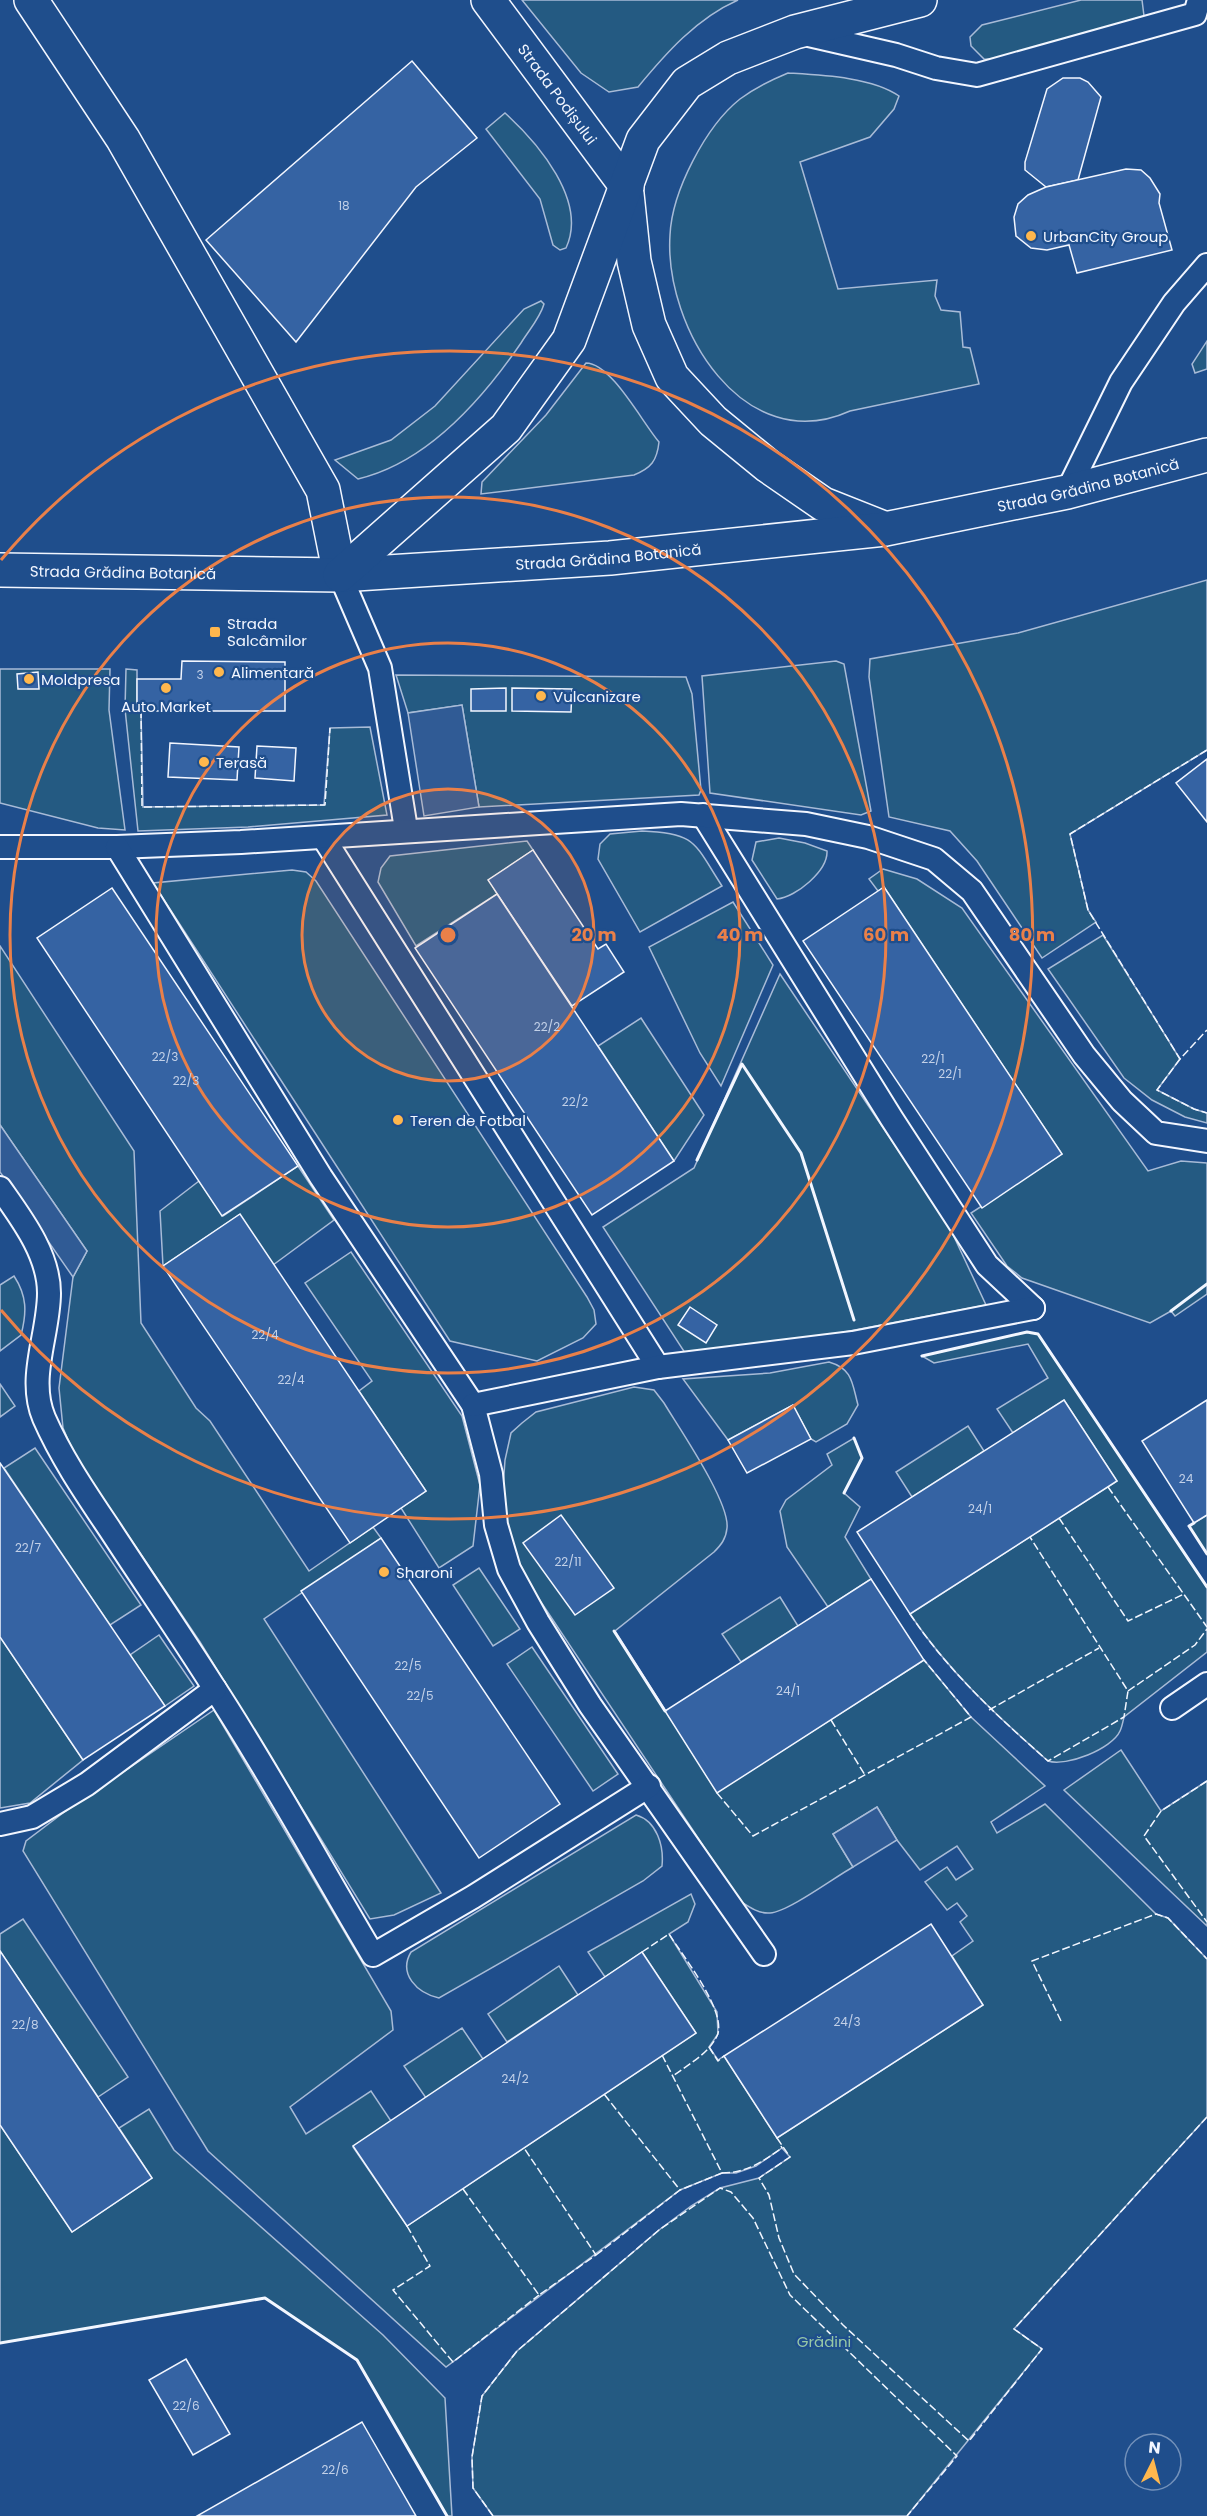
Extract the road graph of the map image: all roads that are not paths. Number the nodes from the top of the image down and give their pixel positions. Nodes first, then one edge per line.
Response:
1 (31, 0) edge
2 (488, 0) edge
3 (920, 0) edge
4 (1199, 0) edge
5 (795, 32) junction
6 (627, 187) junction
7 (1207, 265) edge
8 (1207, 454) edge
9 (1066, 492) junction
10 (885, 529) junction
11 (0, 570) edge
12 (340, 575) junction
13 (703, 815) junction
14 (406, 830) junction
15 (323, 837) junction
16 (0, 847) edge
17 (117, 847) junction
18 (1207, 1141) edge
19 (0, 1188) edge
20 (658, 1367) junction
21 (473, 1405) junction
22 (1207, 1684) edge
23 (215, 1689) junction
24 (1172, 1708) dead end
25 (650, 1786) junction
26 (0, 1824) edge
27 (764, 1954) dead end

1 - 12 main road
2 - 6 main road, Strada Podișului
3 - 5 main road
4 - 5 lane
5 - 6 main road
6 - 10 main road
6 - 12 main road
7 - 9 lane
8 - 9 main road, Strada Grădina Botanică
9 - 10 main road, Strada Grădina Botanică
10 - 12 main road, Strada Grădina Botanică
11 - 12 main road, Strada Grădina Botanică
12 - 14 lane
13 - 14 lane
13 - 18 lane
13 - 20 lane
14 - 15 lane
15 - 17 lane
15 - 20 lane
16 - 17 lane
17 - 21 lane
19 - 23 lane
20 - 21 lane
21 - 25 lane
22 - 24 lane
23 - 25 lane
23 - 26 lane
25 - 27 lane

